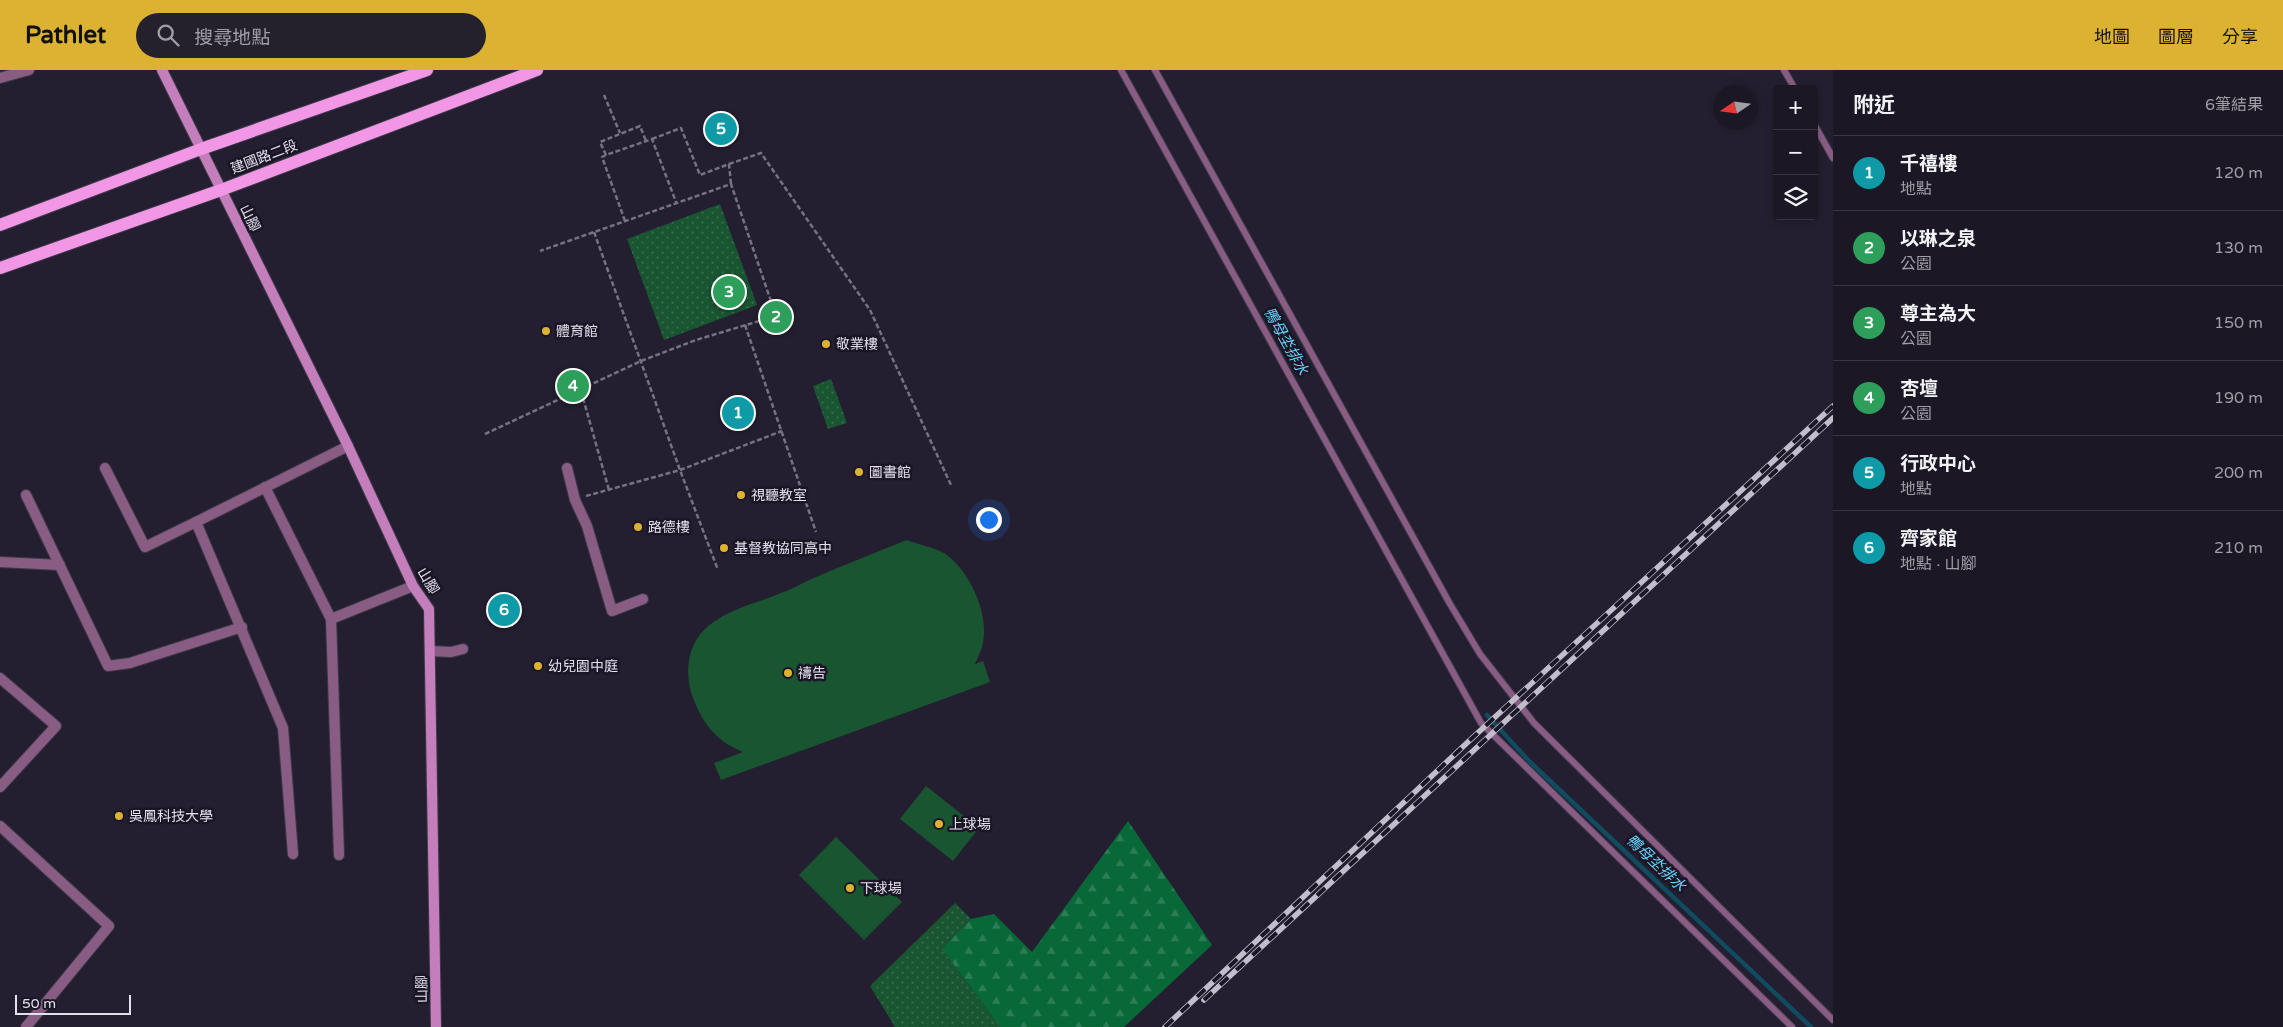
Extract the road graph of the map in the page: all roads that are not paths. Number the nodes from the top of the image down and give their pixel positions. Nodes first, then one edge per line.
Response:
1 (29, 70) edge
2 (162, 70) edge
3 (427, 70) edge
4 (537, 70) edge
5 (1121, 70) edge
6 (1155, 70) edge
7 (1784, 70) edge
8 (0, 78) edge
9 (1793, 85) edge
10 (1817, 130) edge
11 (201, 150) junction
12 (1833, 158) edge
13 (221, 190) junction
14 (0, 225) edge
15 (0, 268) edge
16 (348, 446) junction
17 (105, 468) dead end
18 (567, 468) dead end
19 (265, 487) junction
20 (26, 495) dead end
21 (196, 522) junction
22 (0, 562) edge
23 (60, 565) junction
24 (413, 586) junction
25 (643, 599) dead end
26 (331, 619) junction
27 (242, 627) junction
28 (463, 649) dead end
29 (430, 651) junction
30 (0, 678) edge
31 (0, 787) edge
32 (0, 826) edge
33 (293, 854) dead end
34 (340, 855) dead end
35 (1833, 1020) edge
36 (26, 1027) edge
37 (436, 1027) edge
38 (1792, 1027) edge

1 - 8 street
2 - 11 street, 山腳
3 - 11 main road, 建國路二段
4 - 13 main road, 建國路二段
5 - 38 lane
6 - 35 lane
7 - 9 lane
10 - 12 lane
11 - 13 street, 山腳
11 - 14 main road, 建國路二段
13 - 15 main road, 建國路二段
13 - 16 street, 山腳
16 - 19 street
16 - 24 street, 山腳
17 - 21 street
18 - 25 street
19 - 21 street
19 - 26 street
20 - 23 street
21 - 27 street
22 - 23 street
23 - 27 street
24 - 26 street
24 - 29 street, 山腳
26 - 34 street
27 - 33 street
28 - 29 street
29 - 37 street, 山腳
30 - 31 street
32 - 36 street

